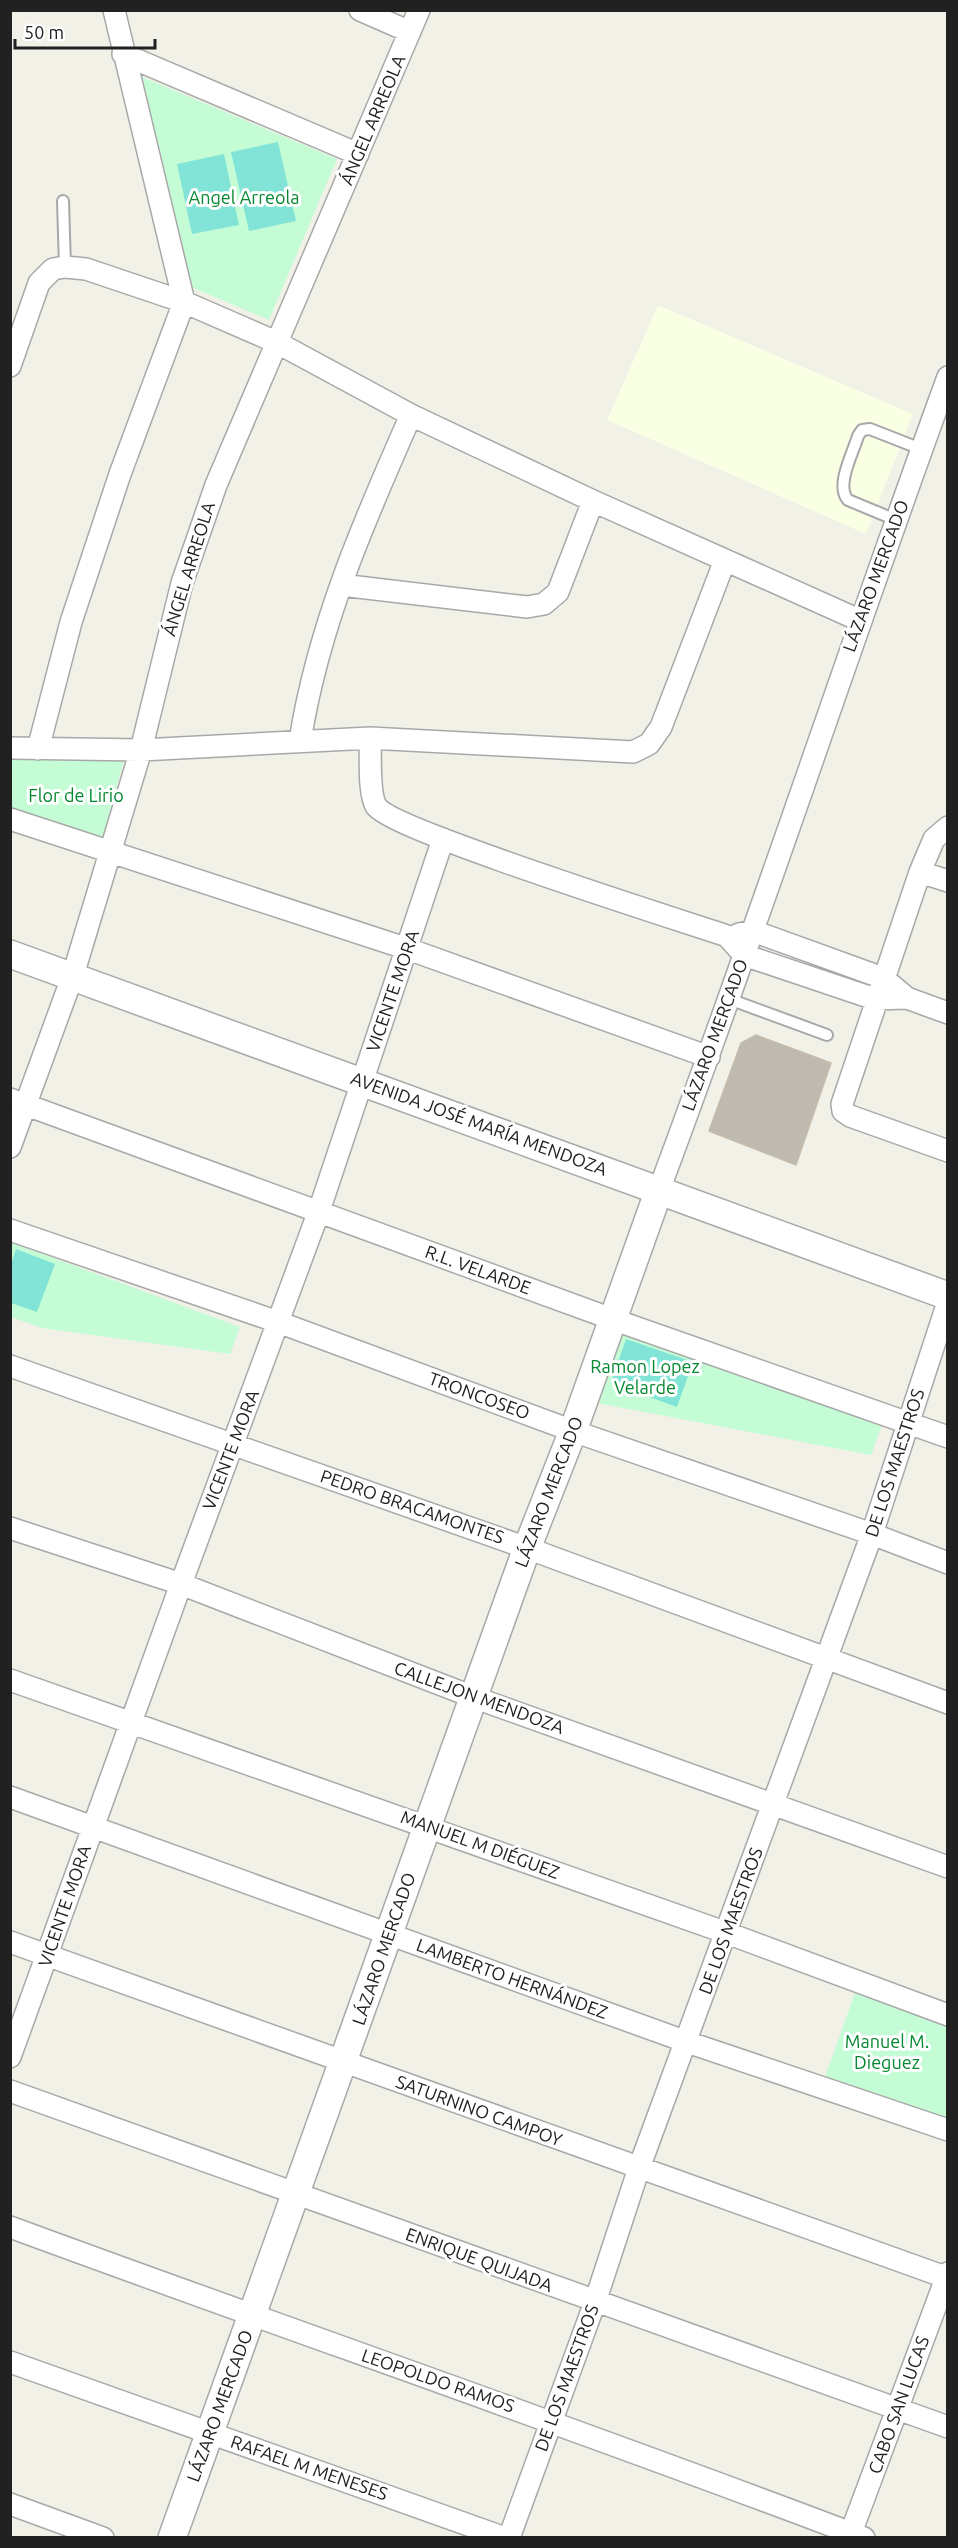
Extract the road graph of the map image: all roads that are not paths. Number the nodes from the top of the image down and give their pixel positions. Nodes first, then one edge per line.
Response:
1 (114, 10) edge
2 (360, 10) edge
3 (419, 10) edge
4 (410, 32) junction
5 (123, 54) junction
6 (358, 154) junction
7 (63, 201) dead end
8 (64, 267) junction
9 (183, 302) junction
10 (276, 342) junction
11 (10, 366) edge
12 (948, 377) edge
13 (411, 415) junction
14 (921, 449) junction
15 (593, 501) junction
16 (896, 520) junction
17 (725, 560) junction
18 (341, 585) junction
19 (859, 620) junction
20 (370, 738) junction
21 (300, 741) junction
22 (10, 748) edge
23 (38, 749) junction
24 (141, 750) junction
25 (10, 819) edge
26 (948, 826) edge
27 (443, 839) junction
28 (110, 852) junction
29 (920, 872) junction
30 (948, 880) edge
31 (753, 931) junction
32 (727, 936) junction
33 (408, 949) junction
34 (10, 954) edge
35 (744, 955) junction
36 (73, 975) junction
37 (884, 978) junction
38 (907, 998) junction
39 (729, 999) junction
40 (876, 999) junction
41 (948, 1013) edge
42 (827, 1035) dead end
43 (709, 1057) junction
44 (363, 1081) junction
45 (18, 1102) edge
46 (10, 1147) edge
47 (948, 1151) edge
48 (659, 1190) junction
49 (319, 1211) junction
50 (10, 1230) edge
51 (948, 1296) edge
52 (948, 1302) edge
53 (612, 1319) junction
54 (279, 1322) junction
55 (10, 1366) edge
56 (908, 1423) junction
57 (573, 1431) junction
58 (948, 1437) edge
59 (233, 1444) junction
60 (10, 1528) edge
61 (872, 1534) junction
62 (527, 1548) junction
63 (948, 1563) edge
64 (181, 1584) junction
65 (828, 1659) junction
66 (10, 1680) edge
67 (473, 1697) junction
68 (948, 1703) edge
69 (132, 1722) junction
70 (10, 1797) edge
71 (774, 1803) junction
72 (427, 1826) junction
73 (92, 1828) junction
74 (948, 1867) edge
75 (727, 1932) junction
76 (388, 1935) junction
77 (10, 1942) edge
78 (49, 1955) junction
79 (948, 2015) edge
80 (687, 2042) junction
81 (10, 2057) edge
82 (344, 2063) junction
83 (10, 2091) edge
84 (948, 2130) edge
85 (639, 2169) junction
86 (297, 2194) junction
87 (10, 2227) edge
88 (947, 2276) edge
89 (595, 2302) junction
90 (252, 2316) junction
91 (10, 2362) edge
92 (898, 2408) junction
93 (551, 2421) junction
94 (948, 2427) edge
95 (211, 2434) junction
96 (10, 2504) edge
97 (855, 2536) edge
98 (103, 2538) edge
99 (172, 2538) edge
100 (507, 2538) edge

1 - 5 street
2 - 4 street
3 - 4 street, ÁNGEL ARREOLA
4 - 6 street, ÁNGEL ARREOLA
5 - 6 street
5 - 9 street
6 - 10 street, ÁNGEL ARREOLA
7 - 8 lane
8 - 9 street
8 - 11 street
9 - 10 street
9 - 23 street
10 - 13 street
10 - 24 street, ÁNGEL ARREOLA
12 - 14 street, LÁZARO MERCADO
13 - 15 street
13 - 18 street
14 - 16 street, LÁZARO MERCADO
14 - 16 lane
15 - 17 street
15 - 18 street
16 - 19 street, LÁZARO MERCADO
17 - 19 street
17 - 20 street
18 - 21 street
19 - 31 street, LÁZARO MERCADO
20 - 21 street
20 - 27 street
21 - 24 street
22 - 23 street
23 - 24 street
24 - 28 street, ÁNGEL ARREOLA
25 - 28 street
26 - 29 street
27 - 32 street
27 - 33 street, VICENTE MORA
28 - 33 street
28 - 36 street, ÁNGEL ARREOLA
29 - 30 street
29 - 37 street
31 - 32 street
31 - 35 street, LÁZARO MERCADO
31 - 37 street
32 - 35 street
33 - 43 street
33 - 44 street, VICENTE MORA
34 - 36 street, AVENIDA JOSÉ MARÍA MENDOZA
35 - 39 street, LÁZARO MERCADO
35 - 40 street
36 - 44 street, AVENIDA JOSÉ MARÍA MENDOZA
36 - 45 street, ÁNGEL ARREOLA
37 - 38 street
37 - 40 street
38 - 40 street
38 - 41 street
39 - 42 lane
39 - 43 street, LÁZARO MERCADO
40 - 47 street
43 - 48 street, LÁZARO MERCADO
44 - 48 street, AVENIDA JOSÉ MARÍA MENDOZA
44 - 49 street, VICENTE MORA
45 - 46 street, ÁNGEL ARREOLA
45 - 49 street, R.L. VELARDE
48 - 51 street, AVENIDA JOSÉ MARÍA MENDOZA
48 - 53 street, LÁZARO MERCADO
49 - 53 street, R.L. VELARDE
49 - 54 street, VICENTE MORA
50 - 54 street, TRONCOSEO
52 - 56 street, DE LOS MAESTROS
53 - 56 street, R.L. VELARDE
53 - 57 street, LÁZARO MERCADO
54 - 57 street, TRONCOSEO
54 - 59 street, VICENTE MORA
55 - 59 street, PEDRO BRACAMONTES
56 - 58 street, R.L. VELARDE
56 - 61 street, DE LOS MAESTROS
57 - 61 street, TRONCOSEO
57 - 62 street, LÁZARO MERCADO
59 - 62 street, PEDRO BRACAMONTES
59 - 64 street, VICENTE MORA
60 - 64 street, CALLEJON MENDOZA
61 - 63 street, TRONCOSEO
61 - 65 street, DE LOS MAESTROS
62 - 65 street, PEDRO BRACAMONTES
62 - 67 street, LÁZARO MERCADO
64 - 67 street, CALLEJON MENDOZA
64 - 69 street, VICENTE MORA
65 - 68 street, PEDRO BRACAMONTES
65 - 71 street, DE LOS MAESTROS
66 - 69 street, MANUEL M DIÉGUEZ
67 - 71 street, CALLEJON MENDOZA
67 - 72 street, LÁZARO MERCADO
69 - 72 street, MANUEL M DIÉGUEZ
69 - 73 street, VICENTE MORA
70 - 73 street, LAMBERTO HERNÁNDEZ
71 - 74 street, CALLEJON MENDOZA
71 - 75 street, DE LOS MAESTROS
72 - 75 street, MANUEL M DIÉGUEZ
72 - 76 street, LÁZARO MERCADO
73 - 76 street, LAMBERTO HERNÁNDEZ
73 - 78 street, VICENTE MORA
75 - 79 street, MANUEL M DIÉGUEZ
75 - 80 street, DE LOS MAESTROS
76 - 80 street, LAMBERTO HERNÁNDEZ
76 - 82 street, LÁZARO MERCADO
77 - 78 street, SATURNINO CAMPOY
78 - 81 street, VICENTE MORA
78 - 82 street, SATURNINO CAMPOY
80 - 84 street, LAMBERTO HERNÁNDEZ
80 - 85 street, DE LOS MAESTROS
82 - 85 street, SATURNINO CAMPOY
82 - 86 street, LÁZARO MERCADO
83 - 86 street, ENRIQUE QUIJADA
85 - 88 street, SATURNINO CAMPOY
85 - 89 street, DE LOS MAESTROS
86 - 89 street, ENRIQUE QUIJADA
86 - 90 street, LÁZARO MERCADO
87 - 90 street, LEOPOLDO RAMOS
88 - 92 street, CABO SAN LUCAS
89 - 92 street, ENRIQUE QUIJADA
89 - 93 street, DE LOS MAESTROS
90 - 93 street, LEOPOLDO RAMOS
90 - 95 street, LÁZARO MERCADO
91 - 95 street, RAFAEL M MENESES
92 - 94 street, ENRIQUE QUIJADA
92 - 97 street, CABO SAN LUCAS
93 - 97 street, LEOPOLDO RAMOS
93 - 100 street, DE LOS MAESTROS
95 - 99 street, LÁZARO MERCADO
95 - 100 street, RAFAEL M MENESES
96 - 98 street

